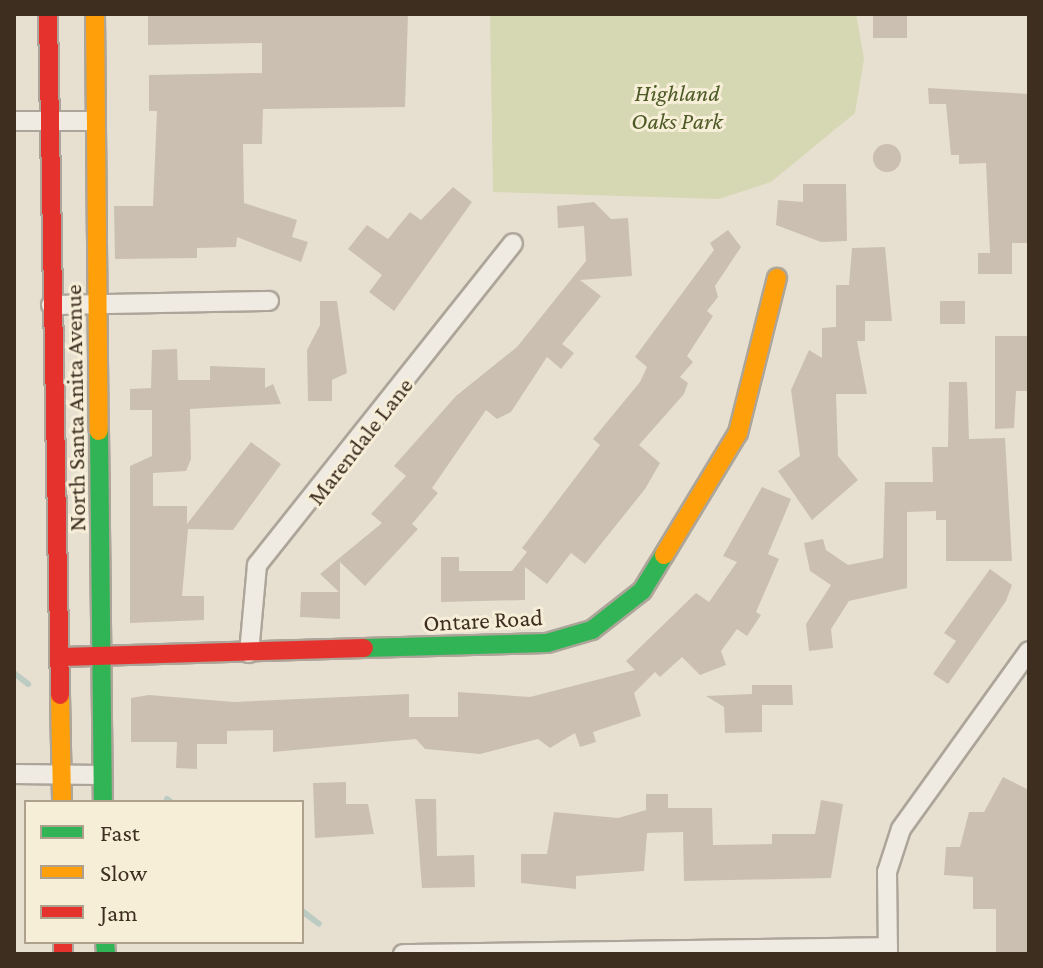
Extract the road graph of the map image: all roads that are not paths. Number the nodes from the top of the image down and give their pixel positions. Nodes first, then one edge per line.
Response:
1 (48, 14) edge
2 (95, 14) edge
3 (14, 121) edge
4 (48, 121) junction
5 (95, 121) junction
6 (513, 243) dead end
7 (777, 278) dead end
8 (269, 301) dead end
9 (97, 304) junction
10 (51, 305) junction
11 (1029, 651) edge
12 (249, 653) junction
13 (62, 657) junction
14 (101, 657) junction
15 (14, 774) edge
16 (62, 774) junction
17 (102, 775) junction
18 (62, 800) edge
19 (103, 800) edge
20 (888, 950) edge
21 (492, 953) edge
22 (403, 954) edge

1 - 4 street, North Santa Anita Avenue
2 - 5 street, North Santa Anita Avenue
3 - 4 street
4 - 5 street
4 - 10 street, North Santa Anita Avenue
5 - 9 street, North Santa Anita Avenue
6 - 12 street, Marendale Lane
7 - 12 street, Ontare Road
8 - 9 street
9 - 10 street
9 - 14 street, North Santa Anita Avenue
10 - 13 street, North Santa Anita Avenue
11 - 20 street
12 - 14 street, Ontare Road
13 - 14 street, Ontare Road
13 - 16 street, North Santa Anita Avenue
14 - 17 street, North Santa Anita Avenue
15 - 16 street
16 - 17 street
16 - 18 street, North Santa Anita Avenue
17 - 19 street, North Santa Anita Avenue
20 - 21 street
21 - 22 street

